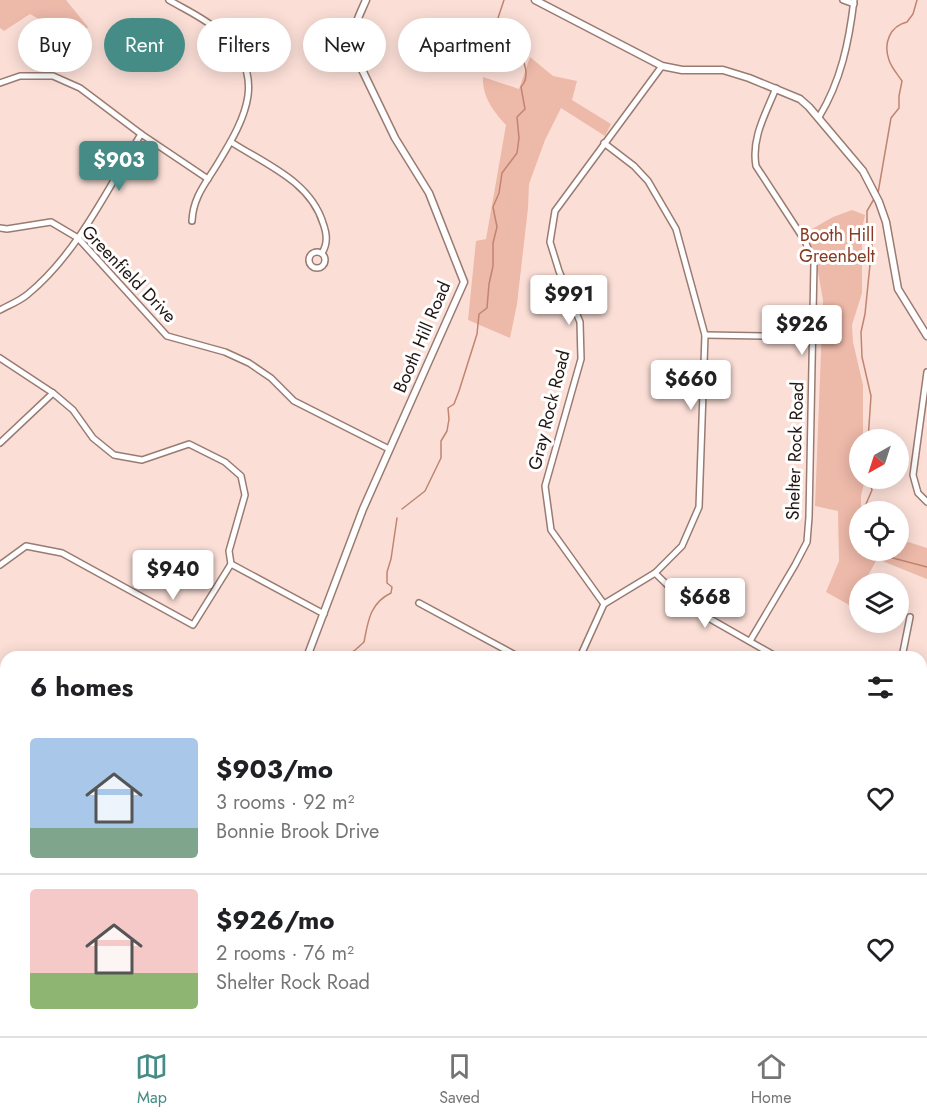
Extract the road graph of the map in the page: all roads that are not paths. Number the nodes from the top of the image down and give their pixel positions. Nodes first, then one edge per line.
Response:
1 (169, 0) edge
2 (366, 0) edge
3 (535, 0) edge
4 (843, 0) edge
5 (854, 2) edge
6 (662, 66) junction
7 (0, 83) edge
8 (776, 88) junction
9 (819, 117) junction
10 (141, 134) junction
11 (231, 142) junction
12 (604, 143) junction
13 (208, 179) junction
14 (192, 221) dead end
15 (0, 228) edge
16 (78, 238) junction
17 (322, 254) dead end
18 (0, 310) edge
19 (705, 335) junction
20 (927, 336) edge
21 (814, 337) junction
22 (0, 358) edge
23 (927, 372) edge
24 (53, 393) junction
25 (0, 444) edge
26 (389, 449) junction
27 (927, 502) edge
28 (231, 564) junction
29 (0, 565) edge
30 (655, 573) junction
31 (419, 603) dead end
32 (604, 604) junction
33 (324, 614) junction
34 (910, 617) dead end
35 (750, 641) junction
36 (309, 651) edge
37 (508, 651) edge
38 (583, 651) edge
39 (767, 651) edge
40 (903, 651) edge

1 - 11 street
2 - 26 street, Booth Hill Road
3 - 6 street
4 - 5 street
5 - 9 street
6 - 8 street
6 - 12 street, Gray Rock Road
7 - 10 street
8 - 9 street
8 - 21 street, Shelter Rock Road
9 - 20 street
10 - 13 street
10 - 16 street
11 - 13 street
11 - 17 street
12 - 19 street
12 - 32 street, Gray Rock Road
13 - 14 street
15 - 16 street, Greenfield Drive
16 - 18 street
16 - 26 street, Greenfield Drive
19 - 21 street
19 - 30 street
21 - 35 street, Shelter Rock Road
22 - 24 street
23 - 27 street
24 - 25 street
24 - 28 street
26 - 33 street, Booth Hill Road
28 - 29 street
28 - 33 street
30 - 32 street
30 - 35 street
31 - 37 street
32 - 38 street
33 - 36 street, Booth Hill Road
34 - 40 street
35 - 39 street

